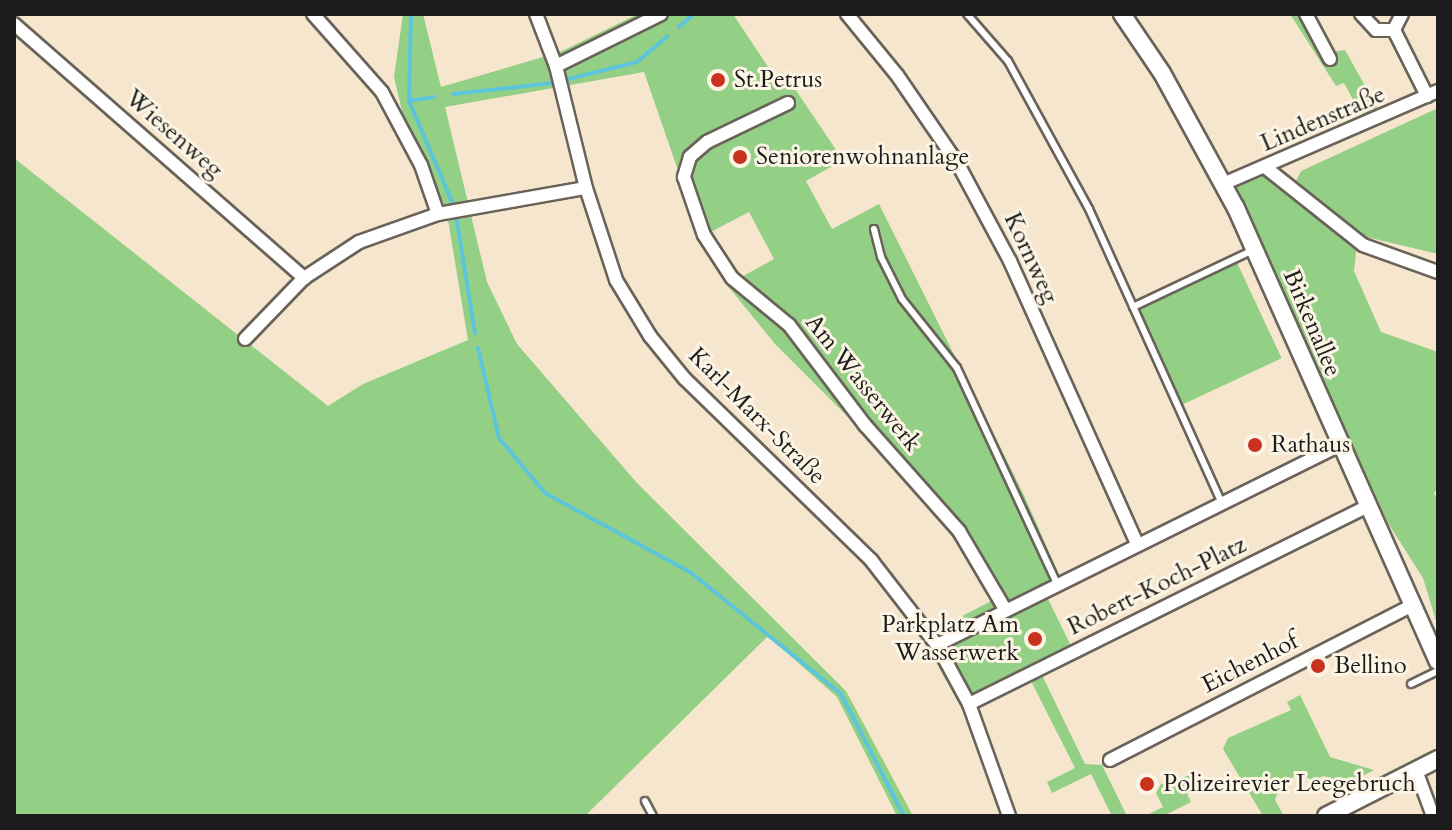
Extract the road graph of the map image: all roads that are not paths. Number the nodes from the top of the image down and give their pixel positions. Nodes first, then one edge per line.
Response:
1 (313, 14) edge
2 (536, 14) edge
3 (661, 14) edge
4 (847, 14) edge
5 (967, 14) edge
6 (1122, 14) edge
7 (1306, 14) edge
8 (1361, 14) edge
9 (1402, 14) edge
10 (14, 24) edge
11 (1394, 30) junction
12 (1330, 59) dead end
13 (556, 66) junction
14 (1433, 94) edge
15 (788, 103) dead end
16 (1265, 167) junction
17 (1223, 184) junction
18 (586, 188) junction
19 (438, 214) junction
20 (874, 229) dead end
21 (1254, 249) junction
22 (1438, 272) edge
23 (304, 278) junction
24 (1133, 307) junction
25 (245, 339) dead end
26 (1338, 446) junction
27 (1221, 502) junction
28 (1366, 507) junction
29 (1137, 544) junction
30 (1057, 583) junction
31 (1411, 606) junction
32 (1005, 609) junction
33 (937, 645) junction
34 (1438, 661) edge
35 (1438, 671) edge
36 (1411, 684) dead end
37 (969, 704) junction
38 (1438, 759) edge
39 (1110, 760) dead end
40 (1417, 773) junction
41 (645, 801) dead end
42 (653, 816) edge
43 (1009, 816) edge
44 (1326, 816) edge
45 (1433, 816) edge

1 - 19 street
2 - 13 street, Karl-Marx-Straße
3 - 13 street
4 - 29 street, Kornweg
5 - 24 lane
6 - 17 street, Birkenallee
7 - 12 street
8 - 11 street
9 - 11 street
10 - 23 street, Wiesenweg
11 - 14 street
13 - 18 street, Karl-Marx-Straße
14 - 16 street, Lindenstraße
15 - 32 street, Am Wasserwerk
16 - 17 street, Lindenstraße
16 - 22 street
17 - 21 street, Birkenallee
18 - 19 street
18 - 33 street, Karl-Marx-Straße
19 - 23 street
20 - 30 lane
21 - 24 lane
21 - 26 street, Birkenallee
23 - 25 street
24 - 27 lane
26 - 27 street
26 - 28 street, Birkenallee
27 - 29 street
28 - 31 street, Birkenallee
28 - 37 street, Robert-Koch-Platz
29 - 30 street
30 - 32 street
31 - 34 street, Birkenallee
31 - 39 street, Eichenhof
32 - 33 street
33 - 37 street, Karl-Marx-Straße
35 - 36 lane
37 - 43 street, Karl-Marx-Straße
38 - 40 street
40 - 44 street
40 - 45 street
41 - 42 lane

